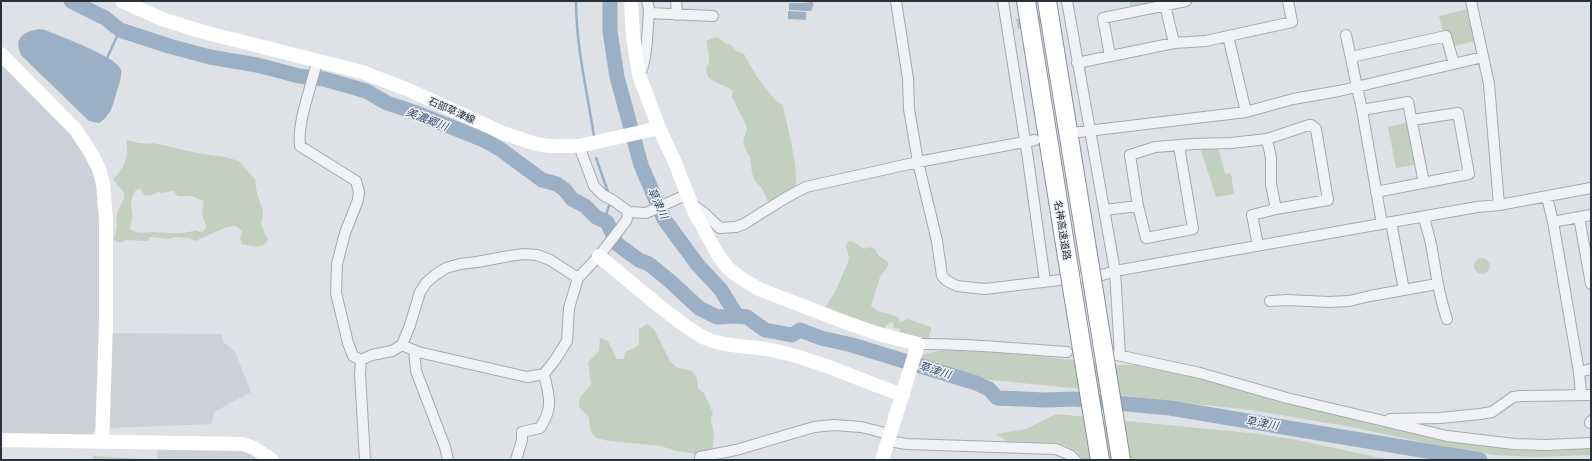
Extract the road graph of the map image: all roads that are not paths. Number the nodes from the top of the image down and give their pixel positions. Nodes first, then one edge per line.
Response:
1 (122, 1) edge
2 (631, 1) edge
3 (647, 1) edge
4 (676, 1) edge
5 (896, 1) edge
6 (1003, 1) edge
7 (1026, 1) edge
8 (1047, 1) edge
9 (1067, 1) edge
10 (1186, 1) edge
11 (1288, 1) edge
12 (1471, 1) edge
13 (1165, 5) junction
14 (649, 13) junction
15 (677, 15) junction
16 (713, 16) dead end
17 (1069, 16) junction
18 (1058, 17) tunnel mouth
19 (1346, 34) dead end
20 (1228, 36) junction
21 (1174, 43) junction
22 (1, 54) edge
23 (1110, 56) junction
24 (1351, 57) junction
25 (1483, 57) junction
26 (1077, 63) junction
27 (316, 64) junction
28 (1454, 64) junction
29 (639, 75) junction
30 (1357, 86) junction
31 (1362, 110) junction
32 (1246, 112) junction
33 (1412, 120) junction
34 (659, 128) junction
35 (1089, 130) junction
36 (1079, 132) dead end
37 (1267, 139) junction
38 (1030, 141) junction
39 (579, 146) junction
40 (1179, 146) junction
41 (918, 162) junction
42 (1424, 183) junction
43 (1591, 188) edge
44 (1376, 192) junction
45 (1547, 197) junction
46 (685, 199) junction
47 (1499, 205) junction
48 (1138, 206) junction
49 (1276, 209) junction
50 (1105, 210) junction
51 (1591, 215) edge
52 (627, 216) junction
53 (1424, 216) junction
54 (1579, 217) junction
55 (1553, 222) junction
56 (1387, 223) junction
57 (1258, 245) junction
58 (602, 252) junction
59 (1115, 271) junction
60 (578, 278) junction
61 (1045, 282) junction
62 (1437, 284) junction
63 (1591, 284) edge
64 (1404, 290) junction
65 (1270, 301) dead end
66 (1447, 319) dead end
67 (402, 345) junction
68 (917, 349) junction
69 (414, 350) junction
70 (1067, 352) dead end
71 (361, 360) junction
72 (1591, 369) edge
73 (1579, 372) junction
74 (544, 374) junction
75 (1586, 395) edge
76 (902, 397) junction
77 (1379, 420) junction
78 (890, 435) junction
79 (1, 440) edge
80 (102, 442) junction
81 (1591, 443) edge
82 (700, 457) dead end
83 (272, 460) edge
84 (365, 460) edge
85 (448, 460) edge
86 (516, 460) edge
87 (882, 460) edge
88 (1074, 460) edge
89 (1100, 460) edge
90 (1121, 460) edge

1 - 27 street, 石部草津線
2 - 29 street
3 - 14 street
4 - 15 street
5 - 41 street
6 - 38 street
7 - 89 highway, 名神高速道路, bridge
8 - 90 highway, 名神高速道路, bridge
9 - 17 street
10 - 13 street
11 - 20 street
12 - 25 street
13 - 21 street
13 - 23 street
14 - 15 street
14 - 29 street
15 - 16 street
17 - 18 street
17 - 26 street
19 - 24 street
20 - 21 street
20 - 32 street
21 - 23 street
22 - 80 street
23 - 26 street
24 - 28 street
24 - 30 street
25 - 28 street
25 - 47 street
26 - 35 street
27 - 39 street, 石部草津線
27 - 71 street
28 - 30 street
29 - 34 street
30 - 31 street
30 - 32 street
31 - 33 street
31 - 44 street
32 - 35 street
33 - 42 street
33 - 42 street
34 - 39 street, 石部草津線
34 - 46 street
35 - 36 street
35 - 50 street
37 - 40 street
37 - 49 street
37 - 49 street
38 - 41 street
38 - 61 street
39 - 52 street
40 - 48 street
40 - 48 street
41 - 46 street
41 - 61 street
42 - 44 street
43 - 45 street
44 - 56 street
45 - 47 street
45 - 55 street
46 - 52 street
46 - 68 street
47 - 53 street
48 - 50 street
49 - 57 street
50 - 59 street
51 - 54 street
52 - 58 street
53 - 56 street
53 - 62 street
54 - 55 street
54 - 63 street
55 - 73 street
56 - 57 street
56 - 64 street
57 - 59 street
58 - 60 street
58 - 76 street
59 - 61 street
59 - 77 street
60 - 67 street
60 - 74 street
62 - 64 street
62 - 66 street
64 - 65 street
67 - 69 street
67 - 71 street
68 - 70 street
68 - 76 street
69 - 74 street
69 - 85 street
71 - 84 street
72 - 73 street
73 - 75 street
74 - 86 street
75 - 77 street
76 - 78 street
77 - 81 street
78 - 82 street
78 - 87 street
78 - 88 street
79 - 80 street
80 - 83 street

